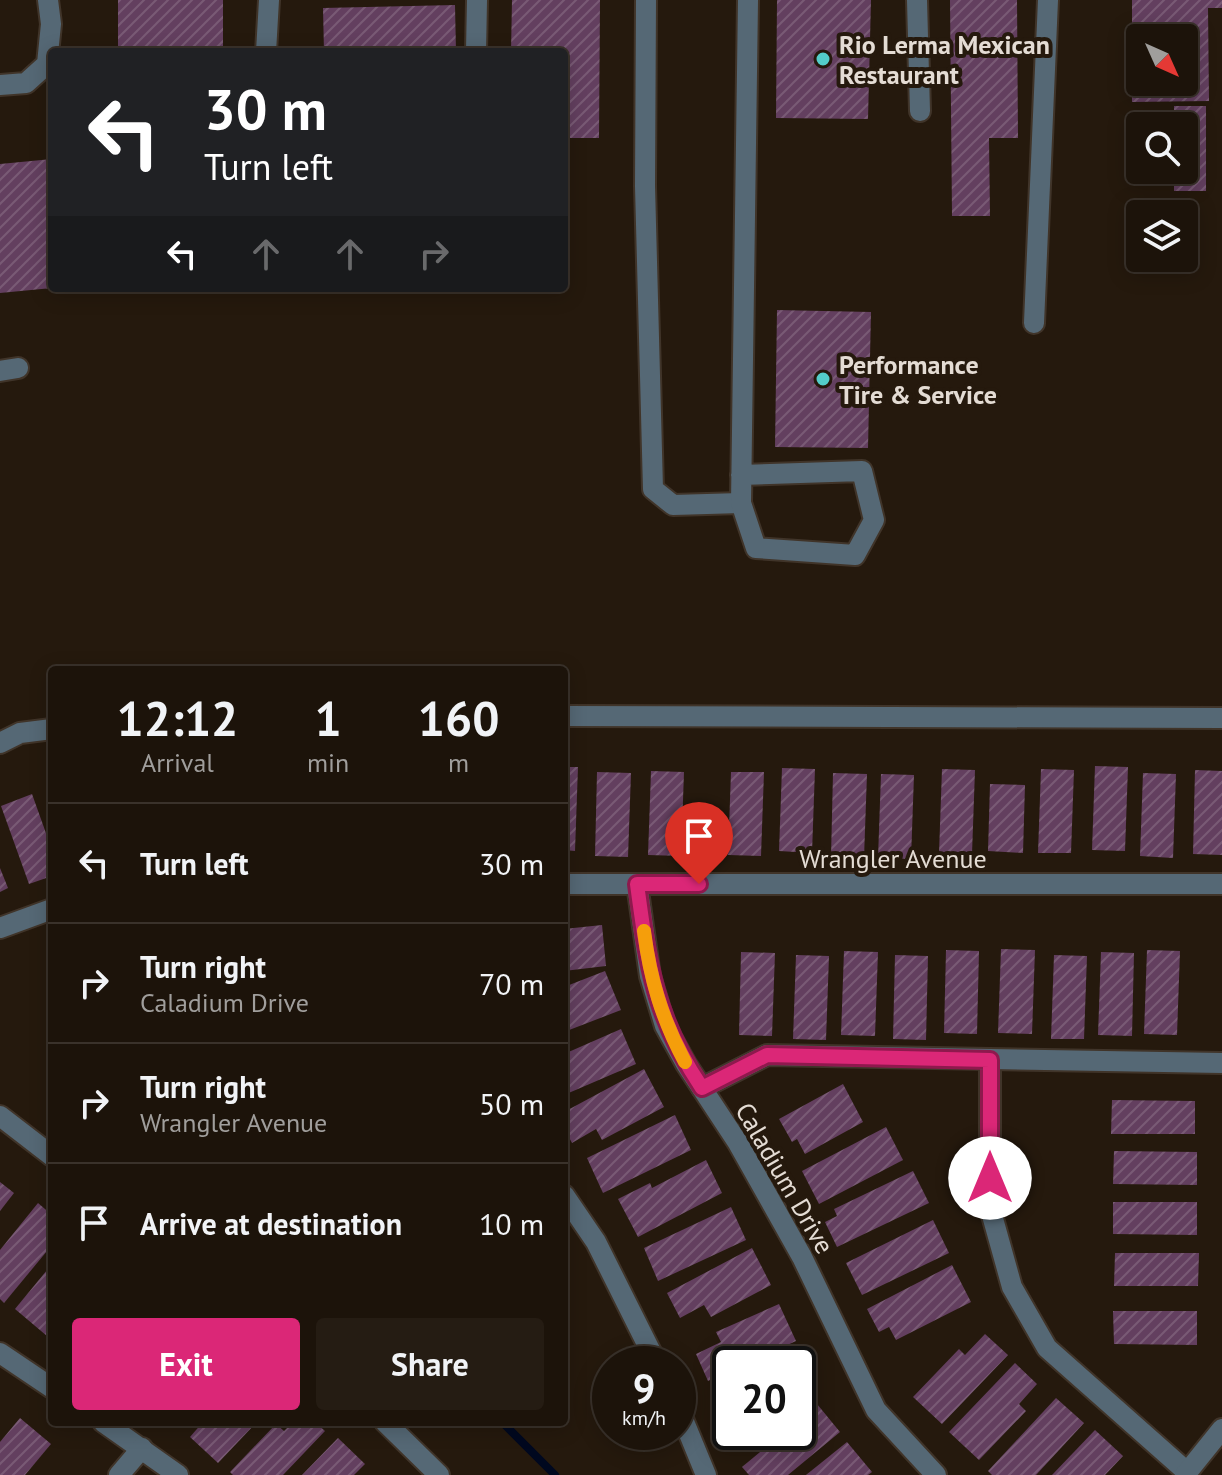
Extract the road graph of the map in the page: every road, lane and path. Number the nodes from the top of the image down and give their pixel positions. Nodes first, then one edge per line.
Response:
1 (48, 0) edge
2 (269, 0) edge
3 (477, 0) edge
4 (646, 0) edge
5 (748, 0) edge
6 (917, 0) edge
7 (1048, 0) edge
8 (49, 48) edge
9 (266, 48) edge
10 (476, 48) edge
11 (48, 54) edge
12 (0, 85) edge
13 (920, 111) dead end
14 (1034, 323) dead end
15 (741, 475) junction
16 (741, 503) junction
17 (568, 716) edge
18 (1222, 718) edge
19 (48, 730) edge
20 (0, 743) edge
21 (568, 884) edge
22 (637, 884) junction
23 (1222, 884) edge
24 (48, 910) edge
25 (0, 928) edge
26 (990, 1060) junction
27 (1222, 1063) edge
28 (702, 1088) junction
29 (0, 1116) edge
30 (48, 1153) edge
31 (568, 1201) edge
32 (648, 1346) edge
33 (0, 1353) edge
34 (48, 1385) edge
35 (109, 1426) edge
36 (389, 1426) edge
37 (1222, 1429) edge
38 (142, 1448) junction
39 (696, 1450) edge
40 (1186, 1474) edge
41 (119, 1475) edge
42 (178, 1475) edge
43 (439, 1475) edge
44 (706, 1475) edge
45 (936, 1475) edge

1 - 8 street
2 - 9 street
3 - 10 street
4 - 16 street
5 - 15 street
6 - 13 street
7 - 14 street
11 - 12 street
15 - 16 street
15 - 16 street
17 - 18 street
19 - 20 street
21 - 22 street, Wrangler Avenue
22 - 23 street, Wrangler Avenue
22 - 28 street, Caladium Drive
24 - 25 street
26 - 27 street
26 - 28 street
26 - 40 street
28 - 45 street, Caladium Drive
29 - 30 street
31 - 32 street
33 - 34 street
35 - 38 street
36 - 43 street
37 - 40 street
38 - 41 street
38 - 42 street
39 - 44 street

